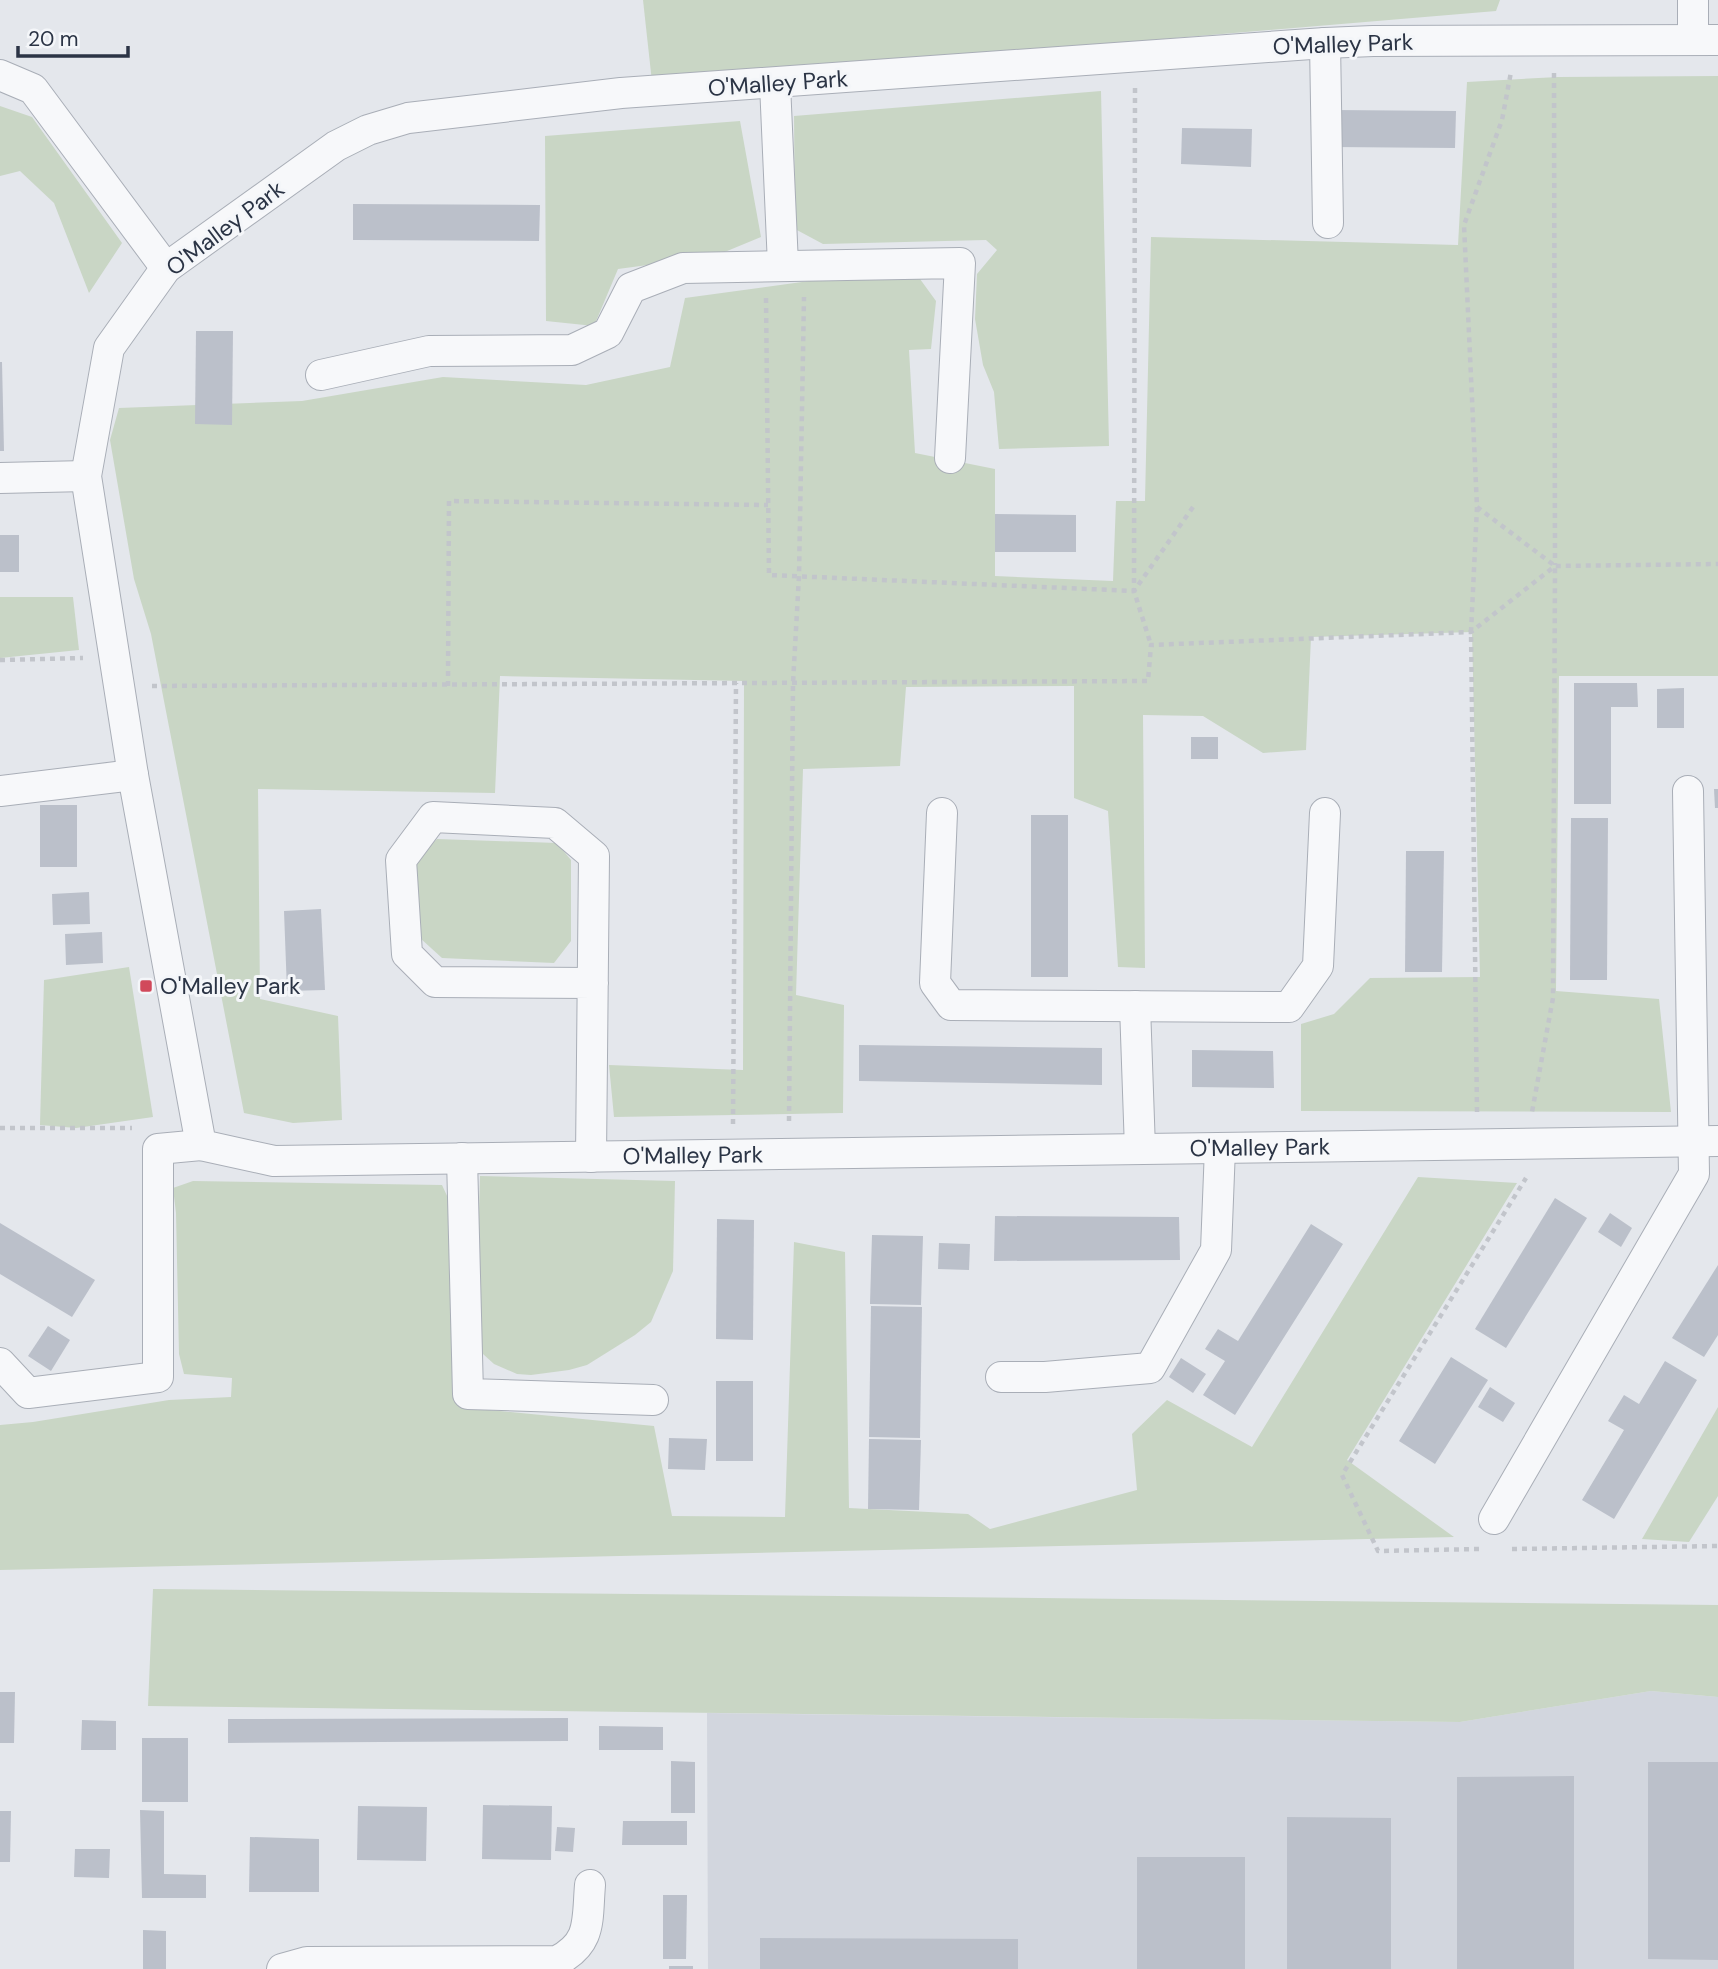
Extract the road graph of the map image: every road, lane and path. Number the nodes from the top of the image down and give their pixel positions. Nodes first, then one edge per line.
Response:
1 (1693, 0) edge
2 (1517, 40) junction
3 (1554, 40) junction
4 (1705, 40) edge
5 (1325, 43) junction
6 (1135, 57) junction
7 (0, 75) edge
8 (775, 84) junction
9 (1328, 223) dead end
10 (785, 266) junction
11 (166, 268) junction
12 (321, 375) dead end
13 (950, 458) dead end
14 (86, 475) junction
15 (0, 478) edge
16 (768, 505) junction
17 (1193, 507) dead end
18 (1477, 507) junction
19 (1718, 564) edge
20 (1555, 566) junction
21 (799, 576) junction
22 (1134, 591) junction
23 (1471, 632) junction
24 (1151, 645) junction
25 (0, 660) edge
26 (117, 672) junction
27 (793, 683) junction
28 (736, 684) junction
29 (448, 685) junction
30 (133, 775) junction
31 (0, 791) edge
32 (1688, 791) dead end
33 (942, 813) dead end
34 (1325, 813) dead end
35 (593, 983) junction
36 (1135, 1006) junction
37 (0, 1128) edge
38 (1705, 1142) edge
39 (201, 1145) junction
40 (1477, 1145) junction
41 (1220, 1148) junction
42 (158, 1149) junction
43 (1140, 1149) junction
44 (733, 1154) junction
45 (788, 1154) junction
46 (1529, 1156) junction
47 (591, 1157) junction
48 (462, 1158) junction
49 (0, 1363) edge
50 (1001, 1377) dead end
51 (653, 1400) dead end
52 (1494, 1519) dead end
53 (1718, 1546) edge
54 (1487, 1549) dead end
55 (1501, 1549) dead end
56 (590, 1885) dead end
57 (282, 1969) edge

1 - 4 street
2 - 3 street, O'Malley Park
2 - 5 street, O'Malley Park
2 - 18 path
3 - 4 street, O'Malley Park
3 - 20 path
5 - 6 street, O'Malley Park
5 - 9 street
6 - 8 street, O'Malley Park
6 - 22 path
7 - 11 street
8 - 10 street
8 - 11 street, O'Malley Park
10 - 12 street
10 - 13 street
10 - 16 path
10 - 21 path
11 - 14 street, O'Malley Park
14 - 15 street
14 - 26 street, O'Malley Park
16 - 21 path
16 - 29 path
17 - 22 path
18 - 20 path
18 - 23 path
19 - 20 path
20 - 23 path
20 - 46 path
21 - 22 path
21 - 27 path
22 - 24 path
23 - 24 path
23 - 40 path
24 - 27 path
25 - 26 path
26 - 29 path
26 - 30 street, O'Malley Park
27 - 28 path
27 - 45 path
28 - 29 path
28 - 44 path
30 - 31 street
30 - 39 street, O'Malley Park
32 - 38 street
33 - 36 street
34 - 36 street
35 - 35 street
35 - 47 street
36 - 43 street
37 - 42 path
38 - 46 street, O'Malley Park
38 - 52 street
39 - 42 street
39 - 48 street, O'Malley Park
40 - 41 street, O'Malley Park
40 - 46 street, O'Malley Park
41 - 43 street, O'Malley Park
41 - 50 street
42 - 49 street
43 - 45 street, O'Malley Park
44 - 45 street, O'Malley Park
44 - 47 street, O'Malley Park
46 - 54 path
47 - 48 street, O'Malley Park
48 - 51 street
53 - 55 path
56 - 57 street

